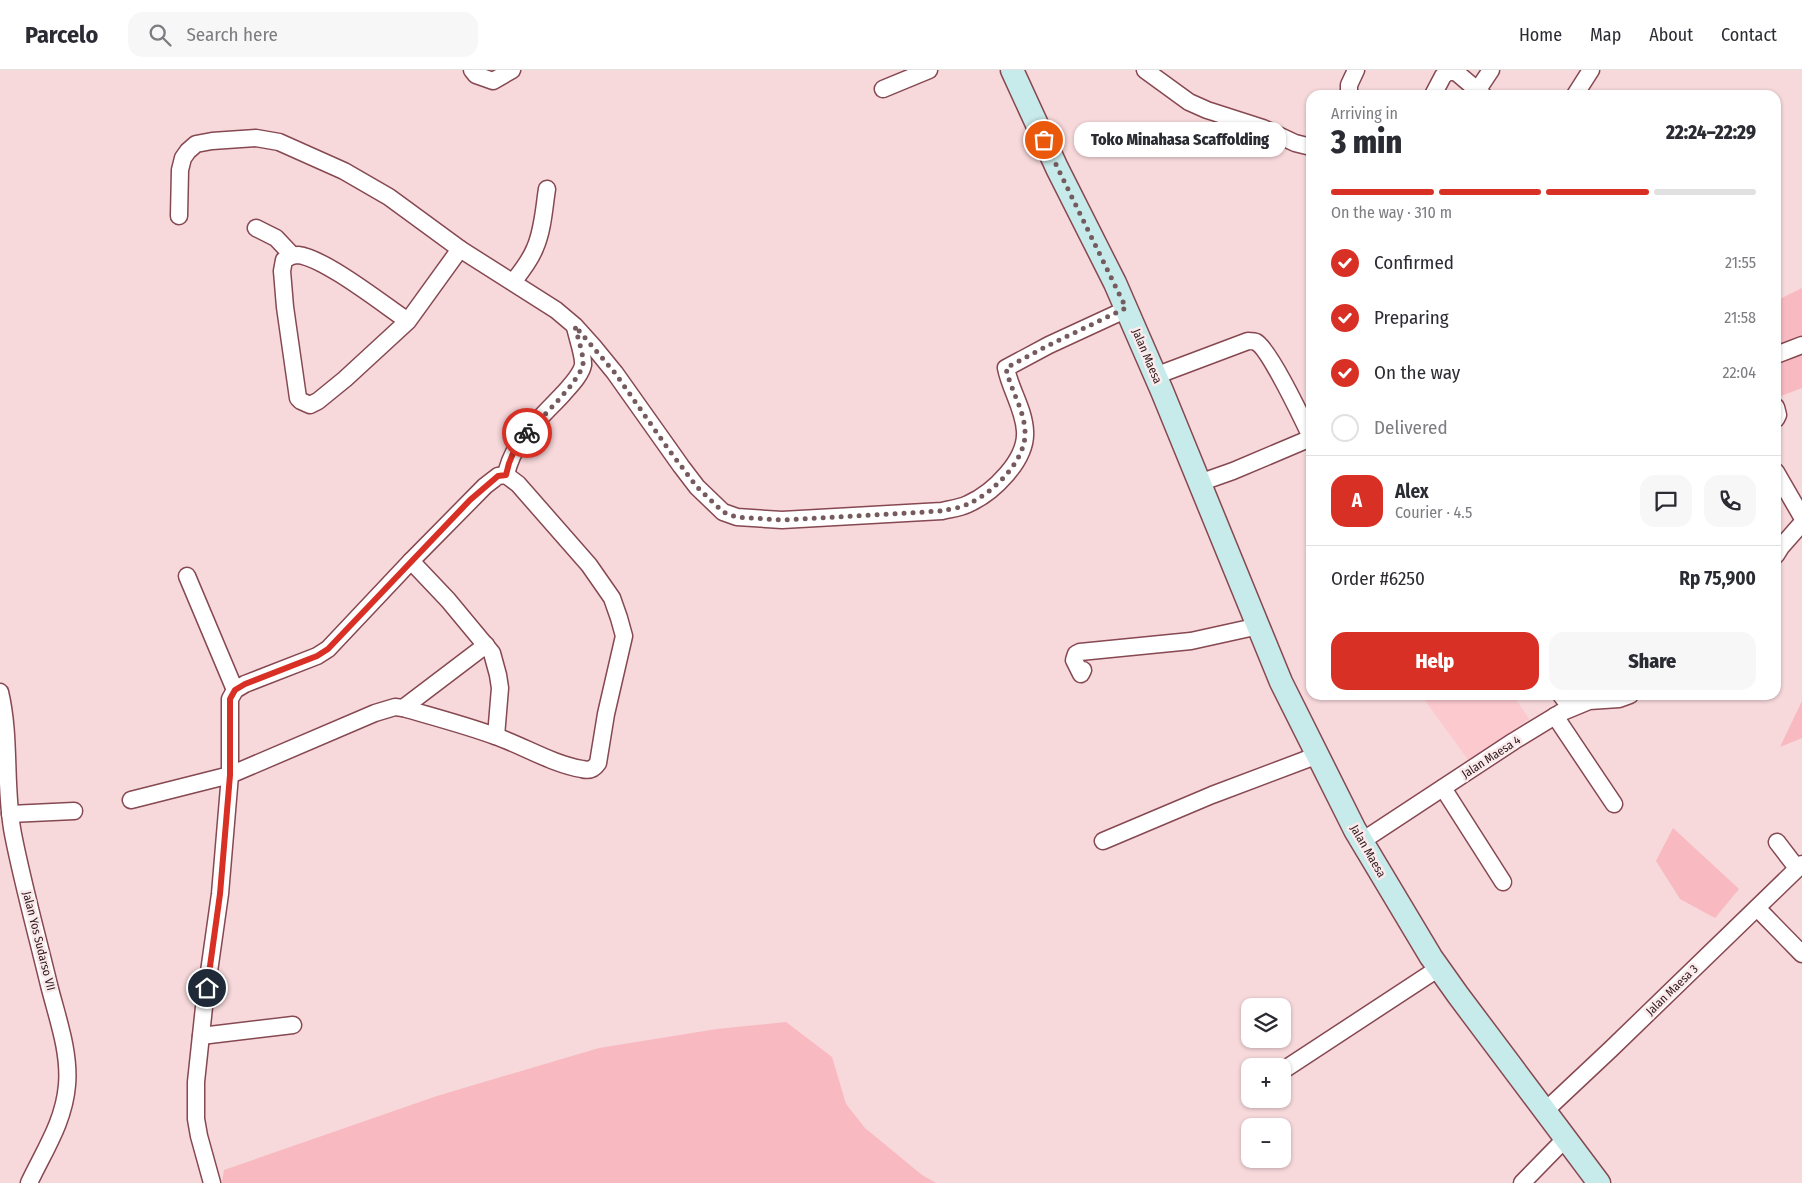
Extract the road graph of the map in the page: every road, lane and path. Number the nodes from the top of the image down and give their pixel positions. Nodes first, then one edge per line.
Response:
1 (472, 70) edge
2 (512, 70) edge
3 (929, 70) edge
4 (1012, 70) edge
5 (1145, 70) edge
6 (1356, 70) edge
7 (1491, 70) edge
8 (1591, 70) edge
9 (883, 89) dead end
10 (1349, 90) edge
11 (1436, 90) edge
12 (1477, 90) edge
13 (1481, 90) edge
14 (1578, 90) edge
15 (1306, 146) edge
16 (546, 189) dead end
17 (178, 216) dead end
18 (256, 228) dead end
19 (460, 249) junction
20 (292, 255) junction
21 (514, 282) junction
22 (1126, 308) junction
23 (408, 321) junction
24 (575, 326) junction
25 (1801, 349) edge
26 (1781, 354) edge
27 (1155, 376) junction
28 (1306, 427) edge
29 (1306, 439) edge
30 (506, 475) junction
31 (1781, 481) edge
32 (1198, 482) junction
33 (1802, 517) edge
34 (1802, 523) edge
35 (1781, 547) edge
36 (411, 561) junction
37 (187, 576) dead end
38 (1259, 626) junction
39 (486, 646) junction
40 (1083, 670) dead end
41 (235, 690) junction
42 (0, 692) edge
43 (1604, 700) edge
44 (1566, 702) edge
45 (403, 708) junction
46 (1555, 716) junction
47 (496, 736) junction
48 (1318, 755) junction
49 (230, 775) junction
50 (1443, 788) junction
51 (131, 800) dead end
52 (1614, 804) dead end
53 (74, 811) dead end
54 (10, 814) junction
55 (1103, 841) dead end
56 (1362, 842) junction
57 (1777, 842) dead end
58 (1800, 866) edge
59 (1503, 882) dead end
60 (1757, 908) junction
61 (1802, 954) edge
62 (1439, 968) junction
63 (293, 1025) dead end
64 (201, 1036) junction
65 (1291, 1065) edge
66 (1545, 1111) junction
67 (1565, 1139) junction
68 (29, 1183) edge
69 (212, 1183) edge
70 (1522, 1183) edge
71 (1599, 1183) edge

1 - 2 street
3 - 9 street
4 - 22 street, Jalan Maesa
5 - 15 street
6 - 10 street
7 - 13 street
8 - 14 street
11 - 12 street
16 - 21 street
17 - 19 street
18 - 20 street
19 - 21 street
19 - 23 street
20 - 23 street
20 - 23 street
21 - 24 street
22 - 24 street
22 - 27 street, Jalan Maesa
24 - 30 street
25 - 26 street
27 - 28 street
27 - 32 street, Jalan Maesa
29 - 32 street
30 - 36 street
30 - 47 street
31 - 33 street
32 - 38 street, Jalan Maesa
34 - 35 street
36 - 39 street
36 - 41 street
37 - 41 street
38 - 40 street
38 - 48 street, Jalan Maesa
39 - 45 street
39 - 47 street
41 - 49 street
42 - 54 street, Jalan Yos Sudarso VII
43 - 44 street, Jalan Maesa 4
44 - 46 street, Jalan Maesa 4
45 - 47 street
45 - 49 street
46 - 50 street, Jalan Maesa 4
46 - 52 street
48 - 55 street
48 - 56 street, Jalan Maesa
49 - 51 street
49 - 64 street
50 - 56 street, Jalan Maesa 4
50 - 59 street
53 - 54 street
54 - 68 street, Jalan Yos Sudarso VII
56 - 62 street, Jalan Maesa
57 - 58 street, Jalan Maesa 3
58 - 60 street, Jalan Maesa 3
60 - 61 street
60 - 66 street, Jalan Maesa 3
62 - 65 street
62 - 66 street, Jalan Maesa
63 - 64 street
64 - 69 street
66 - 67 street, Jalan Maesa
67 - 70 street
67 - 71 street, Jalan Maesa

